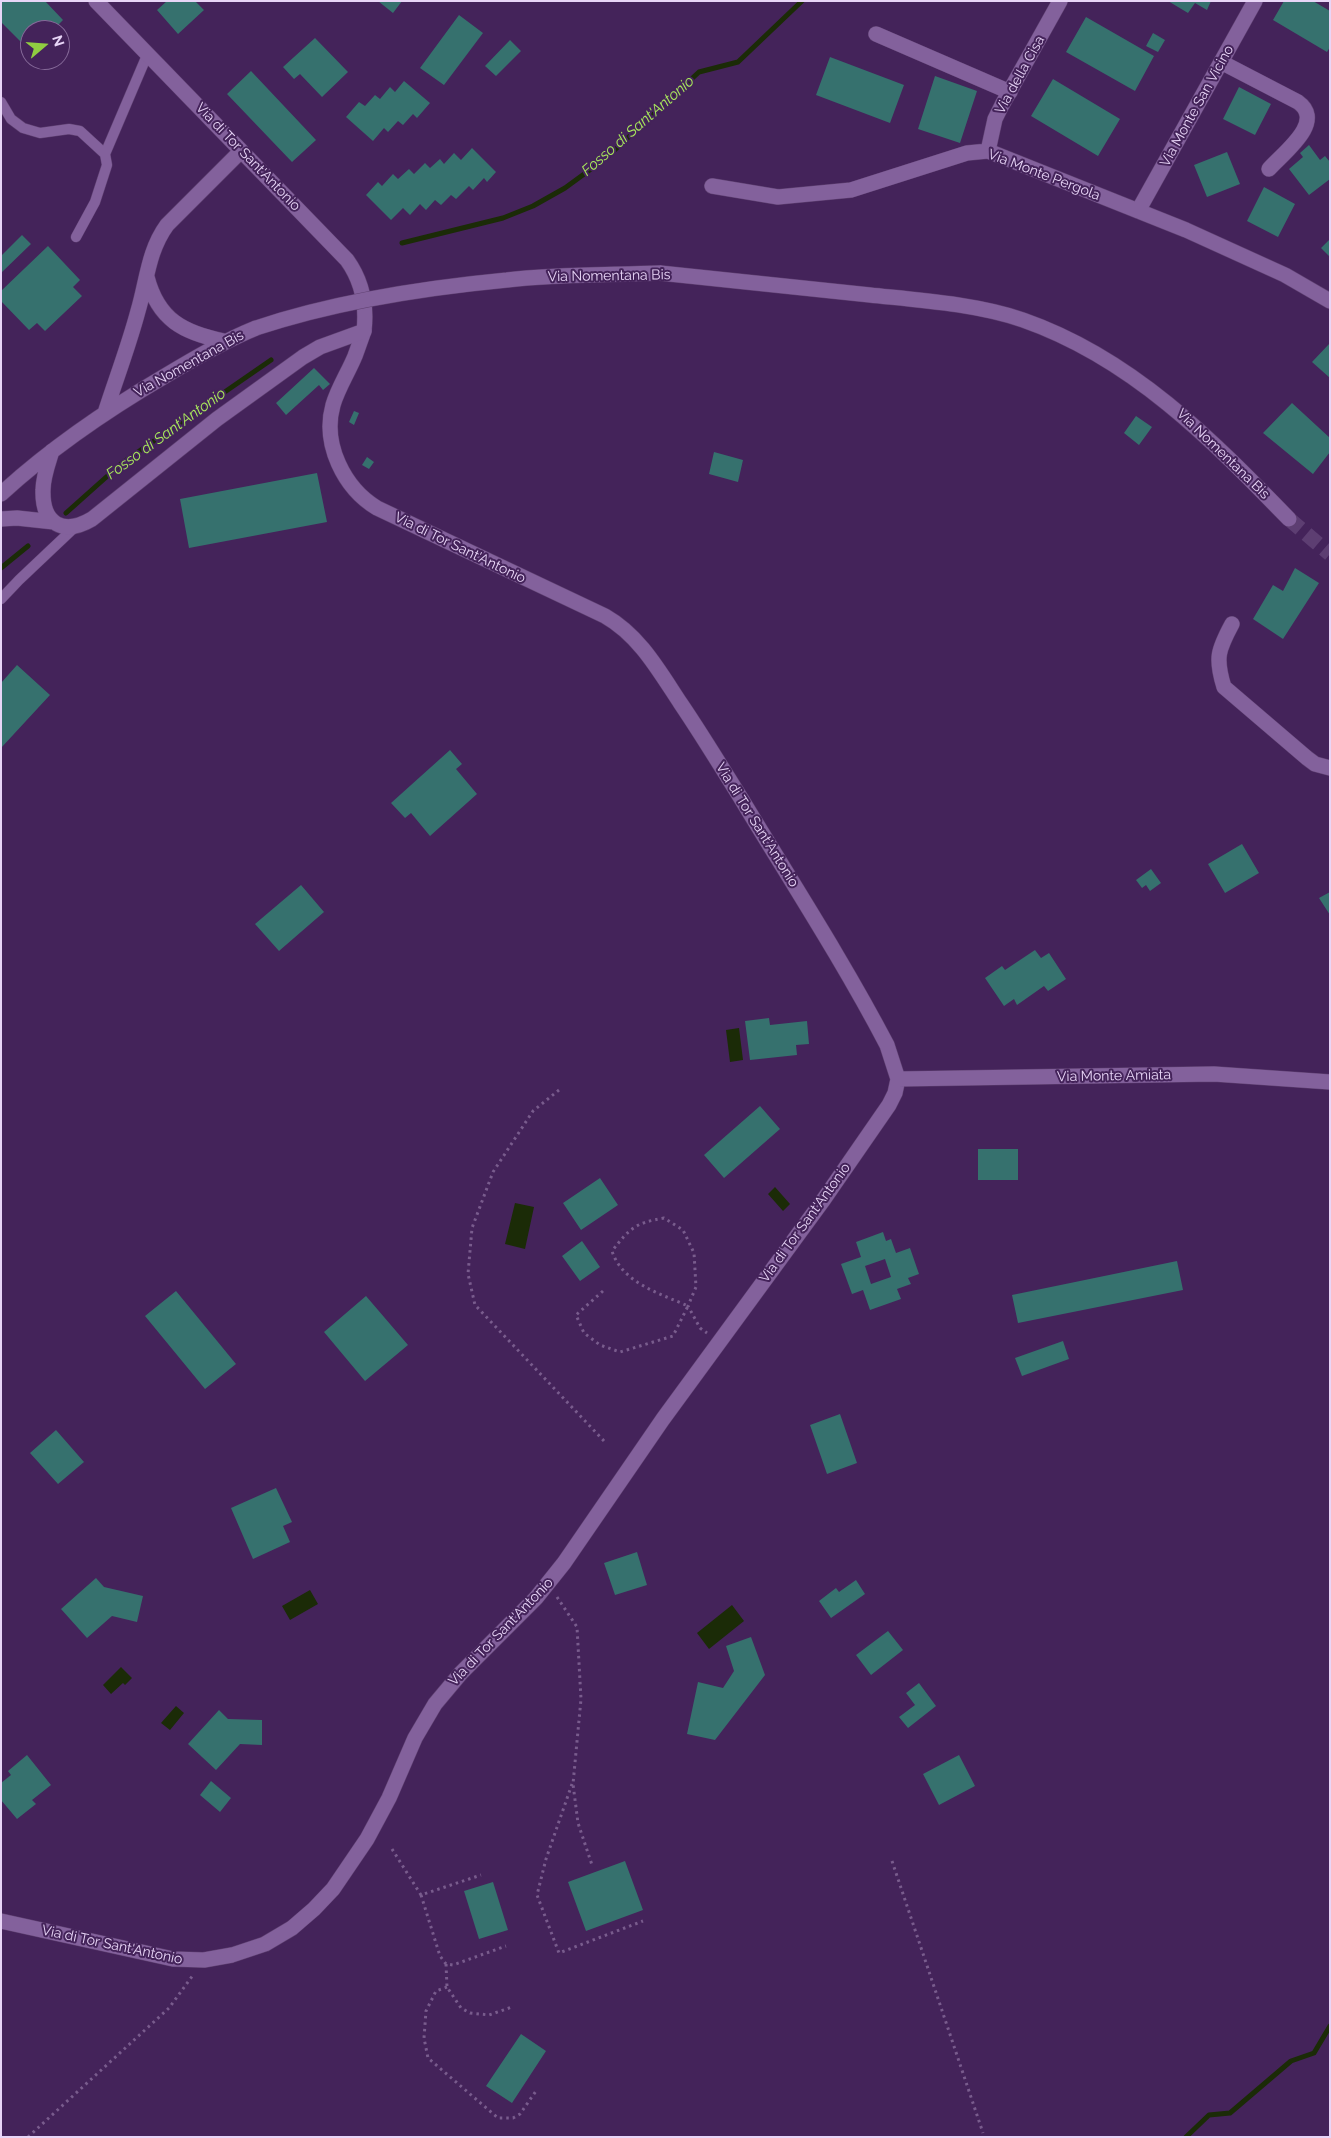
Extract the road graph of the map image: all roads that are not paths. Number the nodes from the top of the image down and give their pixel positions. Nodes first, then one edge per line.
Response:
1 (96, 1) edge
2 (1060, 1) edge
3 (1255, 1) edge
4 (876, 34) dead end
5 (148, 53) junction
6 (1221, 62) junction
7 (1010, 92) junction
8 (1, 102) edge
9 (241, 151) junction
10 (988, 151) junction
11 (105, 154) junction
12 (1269, 169) dead end
13 (712, 186) dead end
14 (1138, 211) junction
15 (76, 237) dead end
16 (146, 276) junction
17 (1330, 302) edge
18 (364, 330) junction
19 (224, 341) junction
20 (105, 413) junction
21 (52, 451) junction
22 (1, 494) edge
23 (1, 519) edge
24 (1289, 519) tunnel mouth
25 (54, 522) junction
26 (75, 527) junction
27 (1, 599) edge
28 (1232, 624) dead end
29 (1330, 768) edge
30 (898, 1079) junction
31 (1330, 1082) edge
32 (1, 1921) edge

1 - 5 street, Via di Tor Sant'Antonio
2 - 7 street, Via della Cisa
3 - 6 street, Via Monte San Vicino
4 - 7 street
5 - 9 street, Via di Tor Sant'Antonio
5 - 11 lane
6 - 12 street
6 - 14 street, Via Monte San Vicino
7 - 10 street, Via della Cisa
8 - 11 lane
9 - 16 street
9 - 18 street, Via di Tor Sant'Antonio
10 - 13 street, Via Monte Pergola
10 - 14 street, Via Monte Pergola
11 - 15 lane
14 - 17 street, Via Monte Pergola
16 - 19 street
16 - 20 street
18 - 26 street
18 - 30 street, Via di Tor Sant'Antonio
19 - 20 street, Via Nomentana Bis
19 - 24 street, Via Nomentana Bis, bridge
20 - 21 street, Via Nomentana Bis
21 - 22 street, Via Nomentana Bis
21 - 25 street
23 - 25 street
25 - 26 street
26 - 27 lane
28 - 29 street
30 - 31 street, Via Monte Amiata
30 - 32 street, Via di Tor Sant'Antonio

